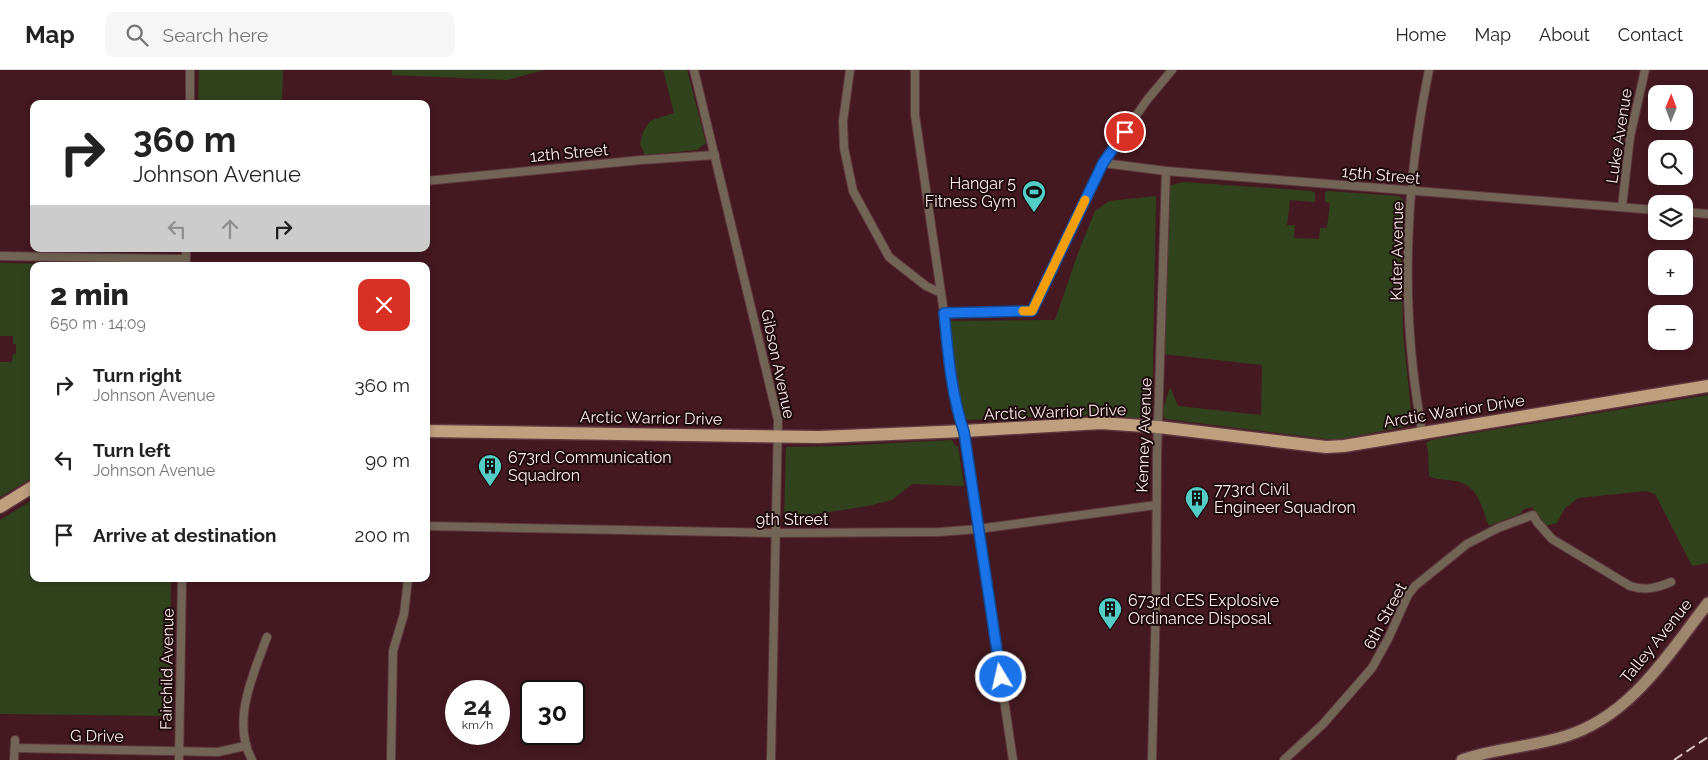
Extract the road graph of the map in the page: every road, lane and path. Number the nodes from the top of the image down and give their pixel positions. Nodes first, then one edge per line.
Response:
1 (190, 70) edge
2 (694, 70) edge
3 (850, 70) edge
4 (914, 70) edge
5 (1172, 70) edge
6 (1429, 70) edge
7 (1645, 70) edge
8 (190, 100) edge
9 (715, 155) junction
10 (1103, 163) junction
11 (1166, 171) junction
12 (430, 181) edge
13 (1412, 191) junction
14 (1622, 207) junction
15 (1648, 209) edge
16 (1693, 213) edge
17 (1708, 214) edge
18 (0, 256) edge
19 (186, 262) edge
20 (940, 292) junction
21 (944, 313) junction
22 (1708, 386) edge
23 (1158, 428) junction
24 (430, 431) edge
25 (964, 432) junction
26 (1422, 432) junction
27 (776, 436) junction
28 (30, 488) edge
29 (1156, 505) junction
30 (0, 507) edge
31 (430, 526) edge
32 (978, 529) junction
33 (775, 533) junction
34 (182, 582) edge
35 (408, 582) edge
36 (1671, 582) dead end
37 (1708, 603) edge
38 (267, 636) dead end
39 (245, 746) junction
40 (179, 751) junction
41 (14, 760) edge
42 (179, 760) edge
43 (252, 760) edge
44 (391, 760) edge
45 (771, 760) edge
46 (1013, 760) edge
47 (1152, 760) edge
48 (1284, 760) edge
49 (1462, 760) edge

1 - 8 street
2 - 9 street, Gibson Avenue
3 - 20 street
4 - 20 street
5 - 10 street
6 - 13 street, Kuter Avenue
7 - 14 street, Luke Avenue
9 - 12 street, 12th Street
9 - 27 street, Gibson Avenue
10 - 11 street, 15th Street
10 - 21 street
11 - 13 street, 15th Street
11 - 23 street, Kenney Avenue
13 - 14 street, 15th Street
13 - 26 street, Kuter Avenue
14 - 15 street, 15th Street
16 - 17 street
18 - 19 street
20 - 21 street
21 - 25 street
22 - 26 main road, Arctic Warrior Drive
23 - 25 main road, Arctic Warrior Drive
23 - 26 main road, Arctic Warrior Drive
23 - 29 street, Kenney Avenue
24 - 27 main road, Arctic Warrior Drive
25 - 27 main road, Arctic Warrior Drive
25 - 32 street
27 - 33 street, Gibson Avenue
28 - 30 main road
29 - 32 street, 9th Street
29 - 47 street, Kenney Avenue
31 - 33 street, 9th Street
32 - 33 street, 9th Street
32 - 46 street
33 - 45 street, Gibson Avenue
34 - 40 street, Fairchild Avenue
35 - 44 street
36 - 48 street, 6th Street
37 - 49 street, Talley Avenue
38 - 39 street
39 - 40 street, G Drive
39 - 43 street
40 - 41 street, G Drive
40 - 42 street, Fairchild Avenue

